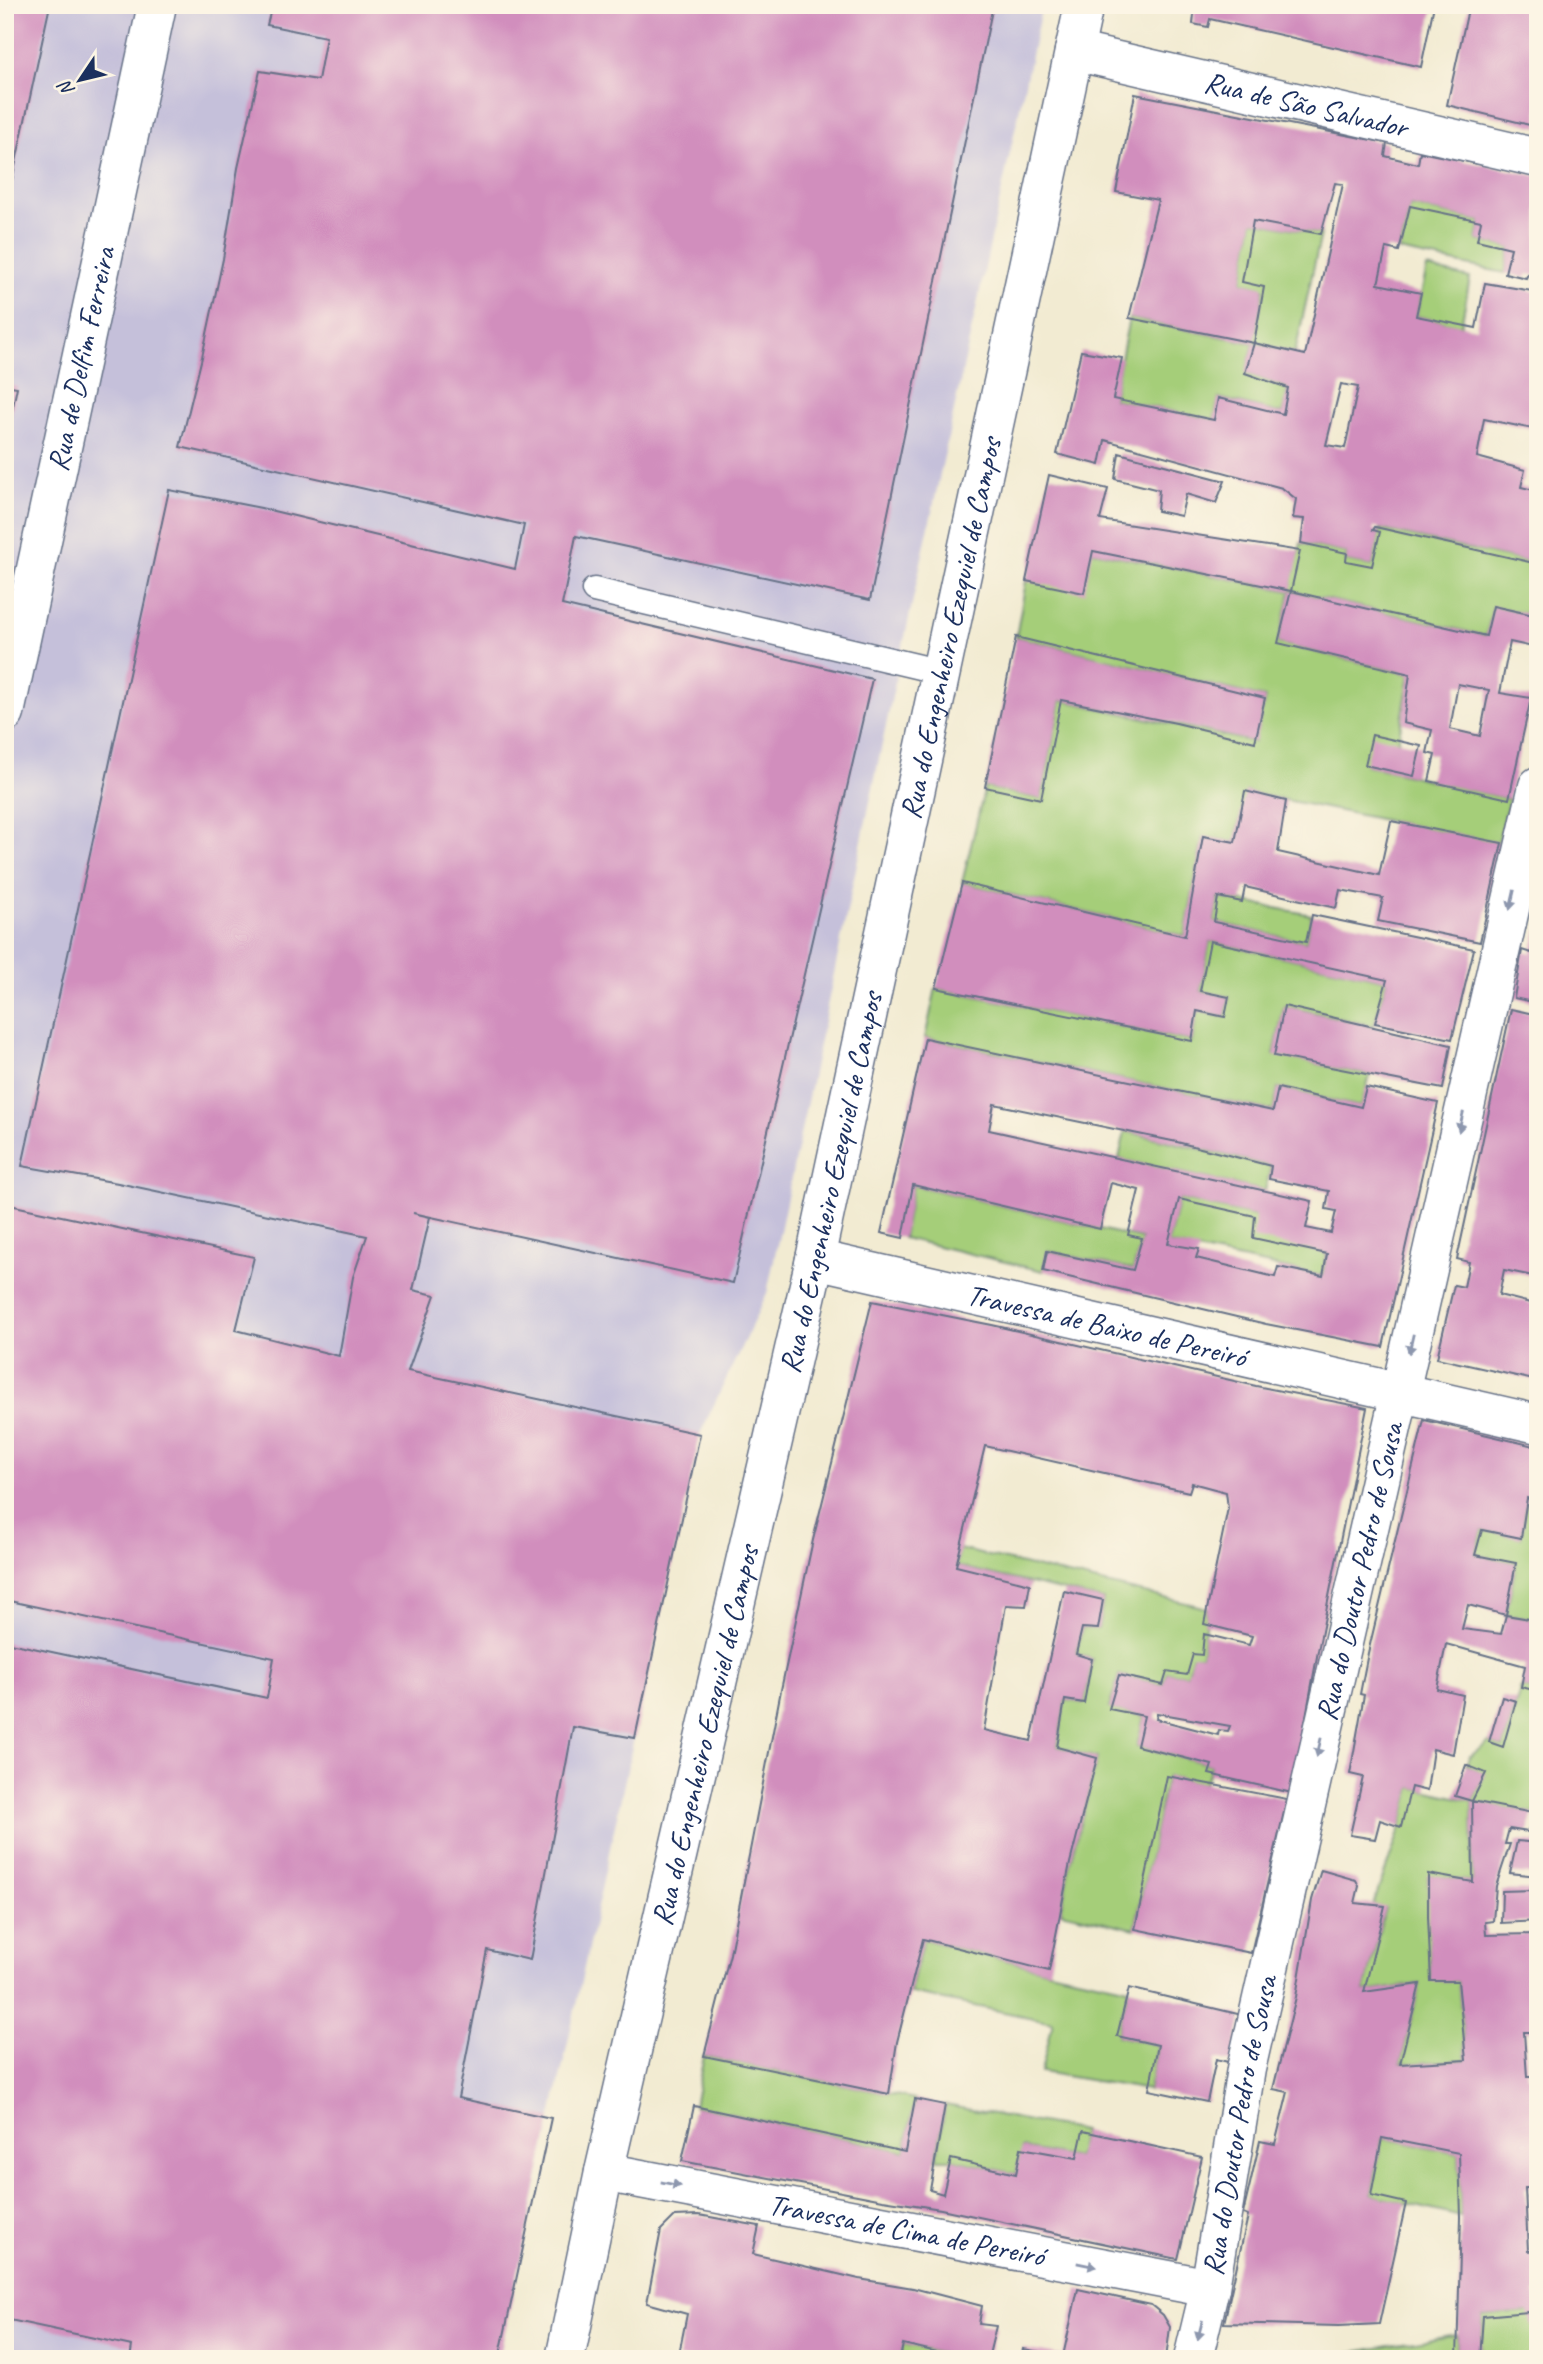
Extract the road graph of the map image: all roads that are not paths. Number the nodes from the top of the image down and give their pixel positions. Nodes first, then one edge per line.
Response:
1 (157, 5) edge
2 (1084, 5) edge
3 (1074, 51) junction
4 (1538, 158) edge
5 (594, 590) dead end
6 (941, 671) junction
7 (5, 713) edge
8 (1538, 786) edge
9 (815, 1259) junction
10 (1399, 1394) junction
11 (1538, 1424) edge
12 (604, 2172) junction
13 (1210, 2288) junction
14 (565, 2359) edge
15 (1193, 2359) edge

1 - 7 street, Rua de Delfim Ferreira
2 - 3 street, Rua do Engenheiro Ezequiel de Campos
3 - 4 street, Rua de São Salvador
3 - 6 street, Rua do Engenheiro Ezequiel de Campos
5 - 6 lane
6 - 9 street, Rua do Engenheiro Ezequiel de Campos
8 -> 10 street, Rua do Doutor Pedro de Sousa
9 - 10 street, Travessa de Baixo de Pereiró
9 - 12 street, Rua do Engenheiro Ezequiel de Campos
10 - 11 street, Travessa de Baixo de Pereiró
10 -> 13 street, Rua do Doutor Pedro de Sousa
12 -> 13 street, Travessa de Cima de Pereiró
12 - 14 street, Rua do Engenheiro Ezequiel de Campos
13 -> 15 street, Rua do Doutor Pedro de Sousa

